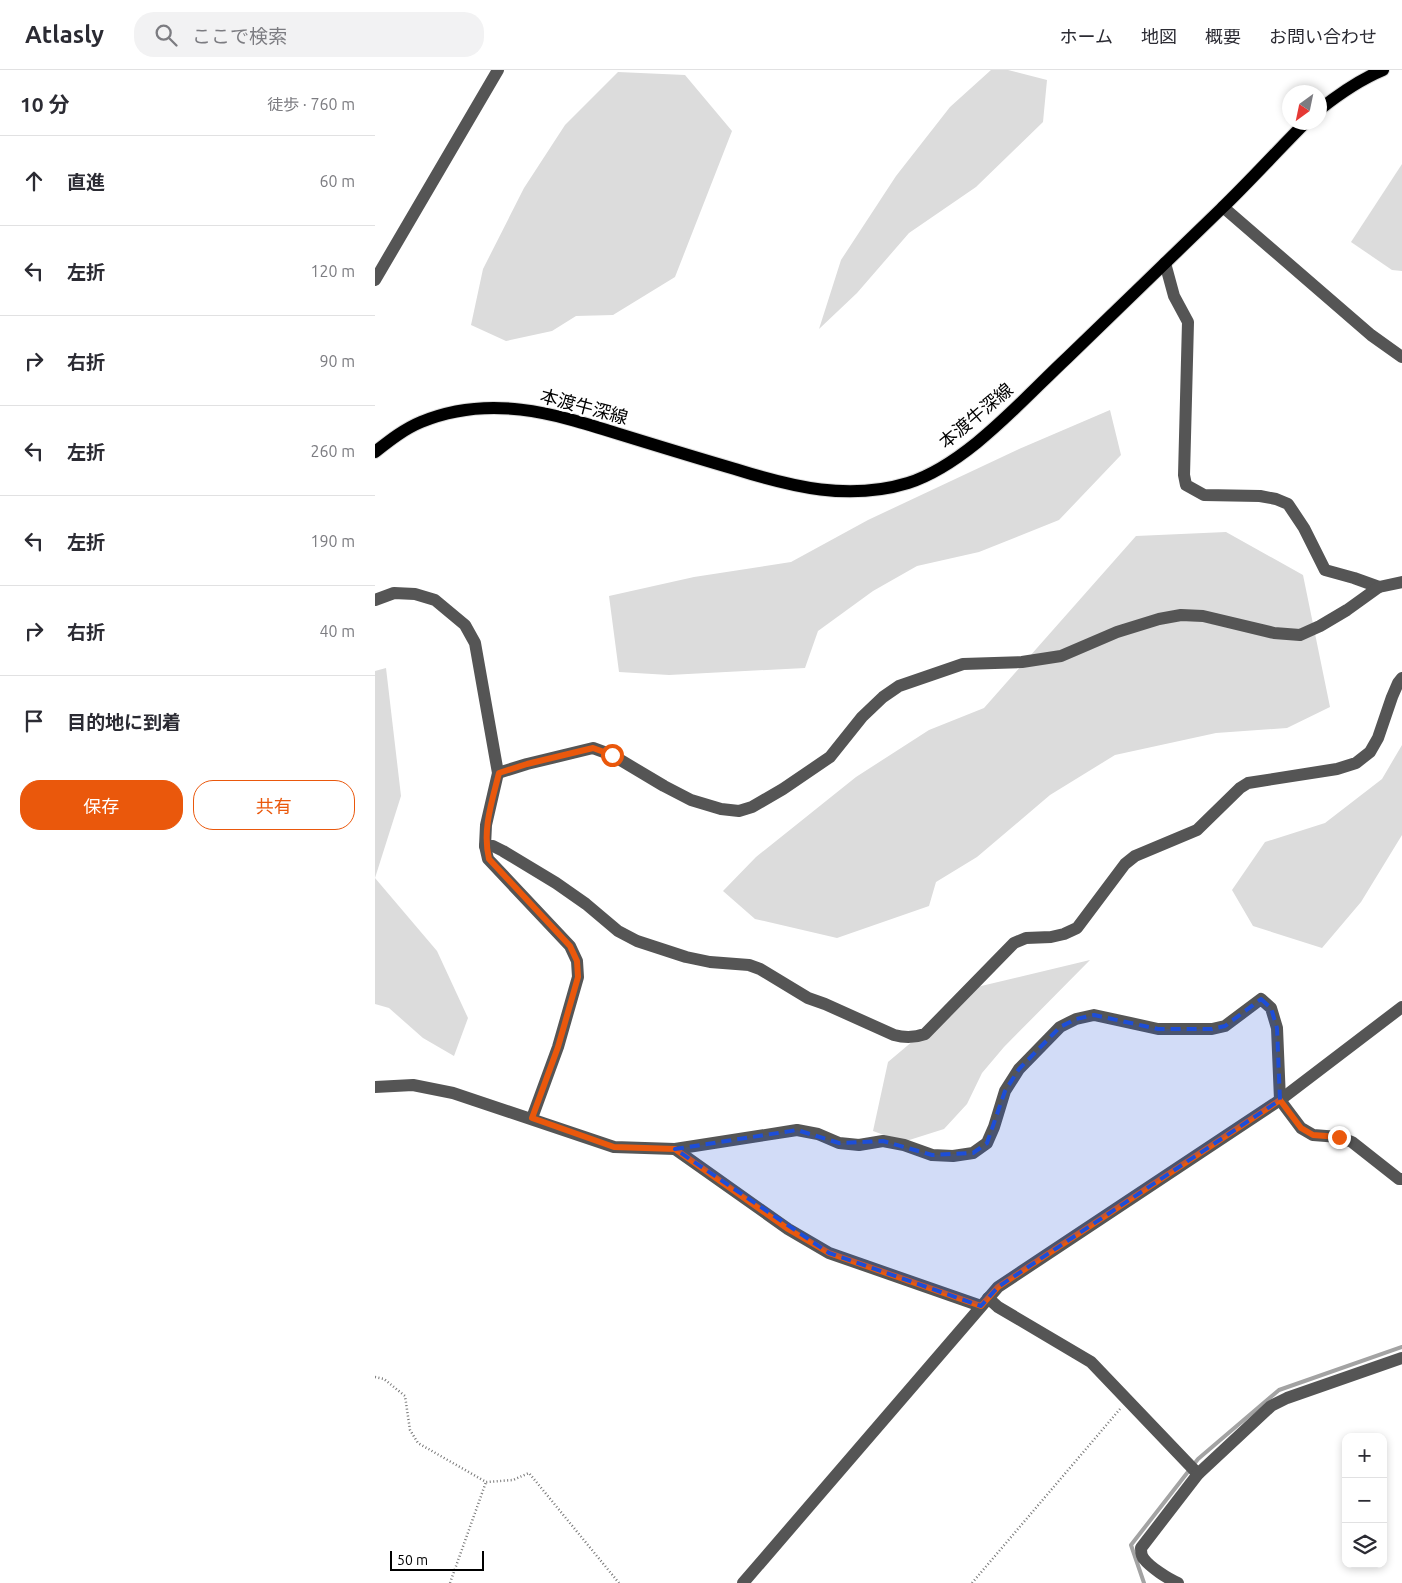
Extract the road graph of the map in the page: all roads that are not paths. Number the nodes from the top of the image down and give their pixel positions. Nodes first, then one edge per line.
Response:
1 (498, 70) edge
2 (1383, 70) edge
3 (1327, 103) edge
4 (1298, 130) edge
5 (1223, 207) junction
6 (1165, 263) junction
7 (375, 280) edge
8 (1402, 357) edge
9 (375, 452) edge
10 (1402, 582) edge
11 (1379, 587) junction
12 (375, 600) edge
13 (1402, 678) edge
14 (499, 773) junction
15 (485, 846) junction
16 (1402, 1007) edge
17 (375, 1087) edge
18 (1280, 1100) junction
19 (532, 1118) junction
20 (675, 1149) junction
21 (1402, 1179) edge
22 (984, 1302) junction
23 (1402, 1358) edge
24 (1193, 1469) junction
25 (743, 1583) edge
26 (1177, 1583) edge

1 - 7 street
2 - 3 main road
4 - 5 main road, 本渡牛深線
5 - 6 main road, 本渡牛深線
5 - 8 street
6 - 9 main road, 本渡牛深線
6 - 11 street
10 - 11 street
11 - 14 street
12 - 14 street
13 - 15 street
14 - 15 street
15 - 19 street
16 - 18 street
17 - 19 street
18 - 20 street
18 - 21 street
18 - 22 street
19 - 20 street
20 - 22 street
22 - 24 street
22 - 25 street
23 - 24 street
24 - 26 street

